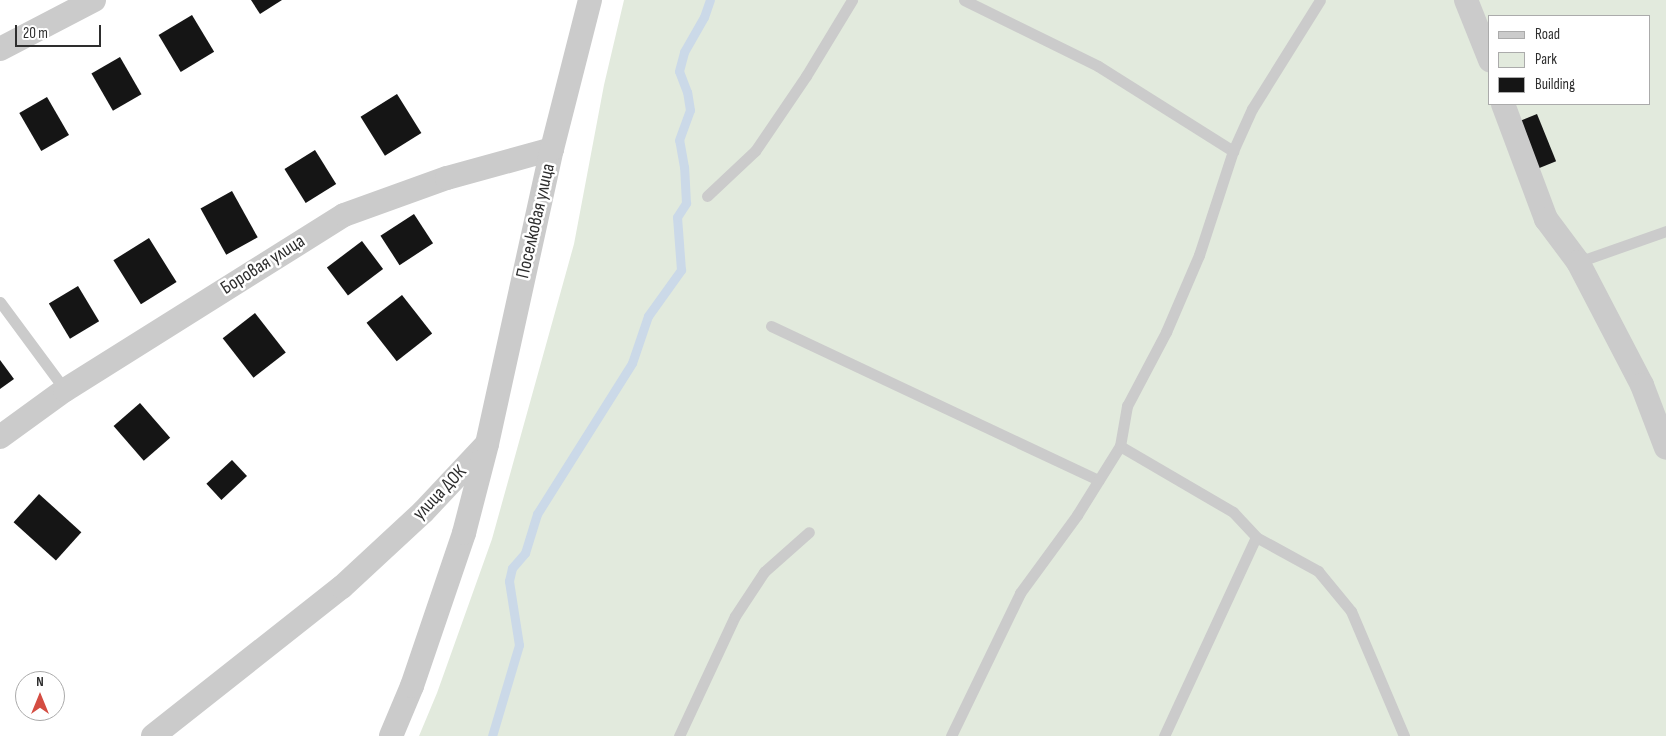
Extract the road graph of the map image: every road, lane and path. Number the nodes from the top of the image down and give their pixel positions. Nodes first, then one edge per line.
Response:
1 (94, 0) edge
2 (590, 0) edge
3 (852, 0) edge
4 (964, 0) edge
5 (1320, 0) edge
6 (1466, 0) edge
7 (0, 49) edge
8 (1488, 55) edge
9 (1503, 105) edge
10 (552, 149) junction
11 (1233, 150) junction
12 (707, 196) dead end
13 (1666, 231) edge
14 (1578, 262) junction
15 (0, 302) edge
16 (771, 326) dead end
17 (65, 390) junction
18 (0, 437) edge
19 (487, 444) junction
20 (1120, 446) junction
21 (1666, 448) edge
22 (1099, 480) junction
23 (809, 532) dead end
24 (1256, 537) junction
25 (153, 736) edge
26 (390, 736) edge
27 (679, 736) edge
28 (951, 736) edge
29 (1164, 736) edge
30 (1404, 736) edge

1 - 7 street
2 - 10 street, Поселковая улица
3 - 12 lane
4 - 11 lane
5 - 11 lane
6 - 8 street
9 - 14 street
10 - 17 street, Боровая улица
10 - 19 street, Поселковая улица
11 - 20 lane
13 - 14 lane
14 - 21 street
15 - 17 lane
16 - 22 lane
17 - 18 street, Боровая улица
19 - 25 street, улица ДОК
19 - 26 street, улица ДОК
20 - 22 lane
20 - 24 lane
22 - 28 lane
23 - 27 lane
24 - 29 lane
24 - 30 lane

